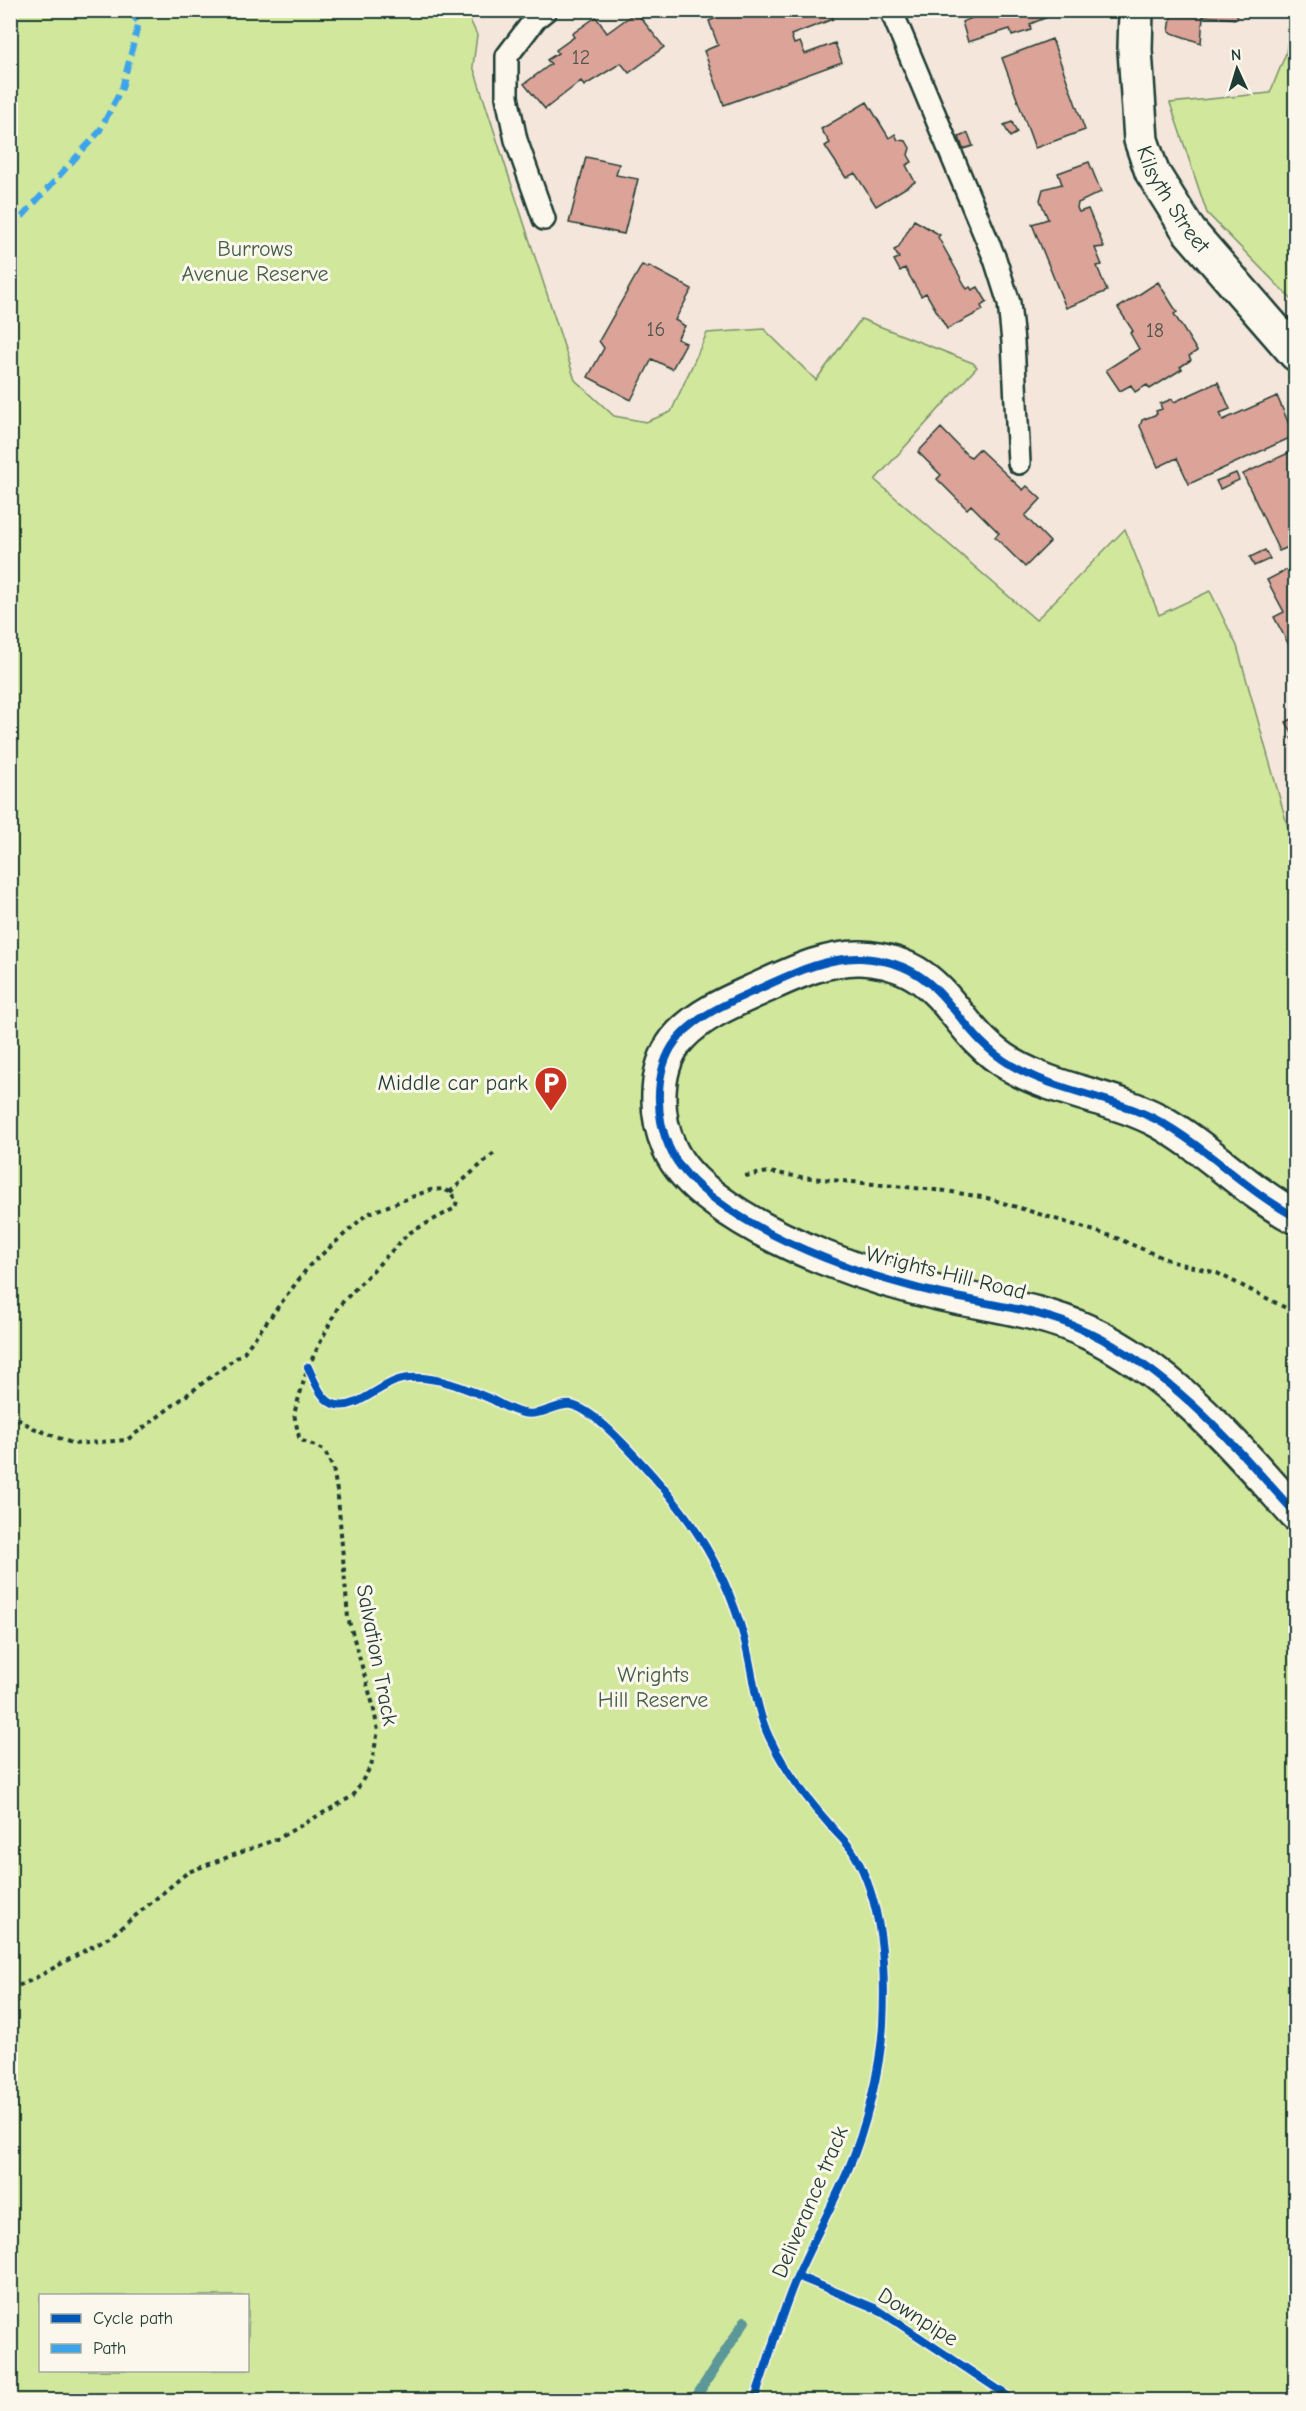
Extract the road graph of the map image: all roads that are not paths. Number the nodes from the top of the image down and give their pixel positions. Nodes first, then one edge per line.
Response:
1 (546, 10) edge
2 (891, 10) edge
3 (1136, 10) edge
4 (544, 219) dead end
5 (1296, 354) edge
6 (1019, 463) dead end
7 (1296, 1217) edge
8 (1296, 1514) edge

1 - 4 lane
2 - 6 lane
3 - 5 street, Kilsyth Street
7 - 8 street, Wrights Hill Road

